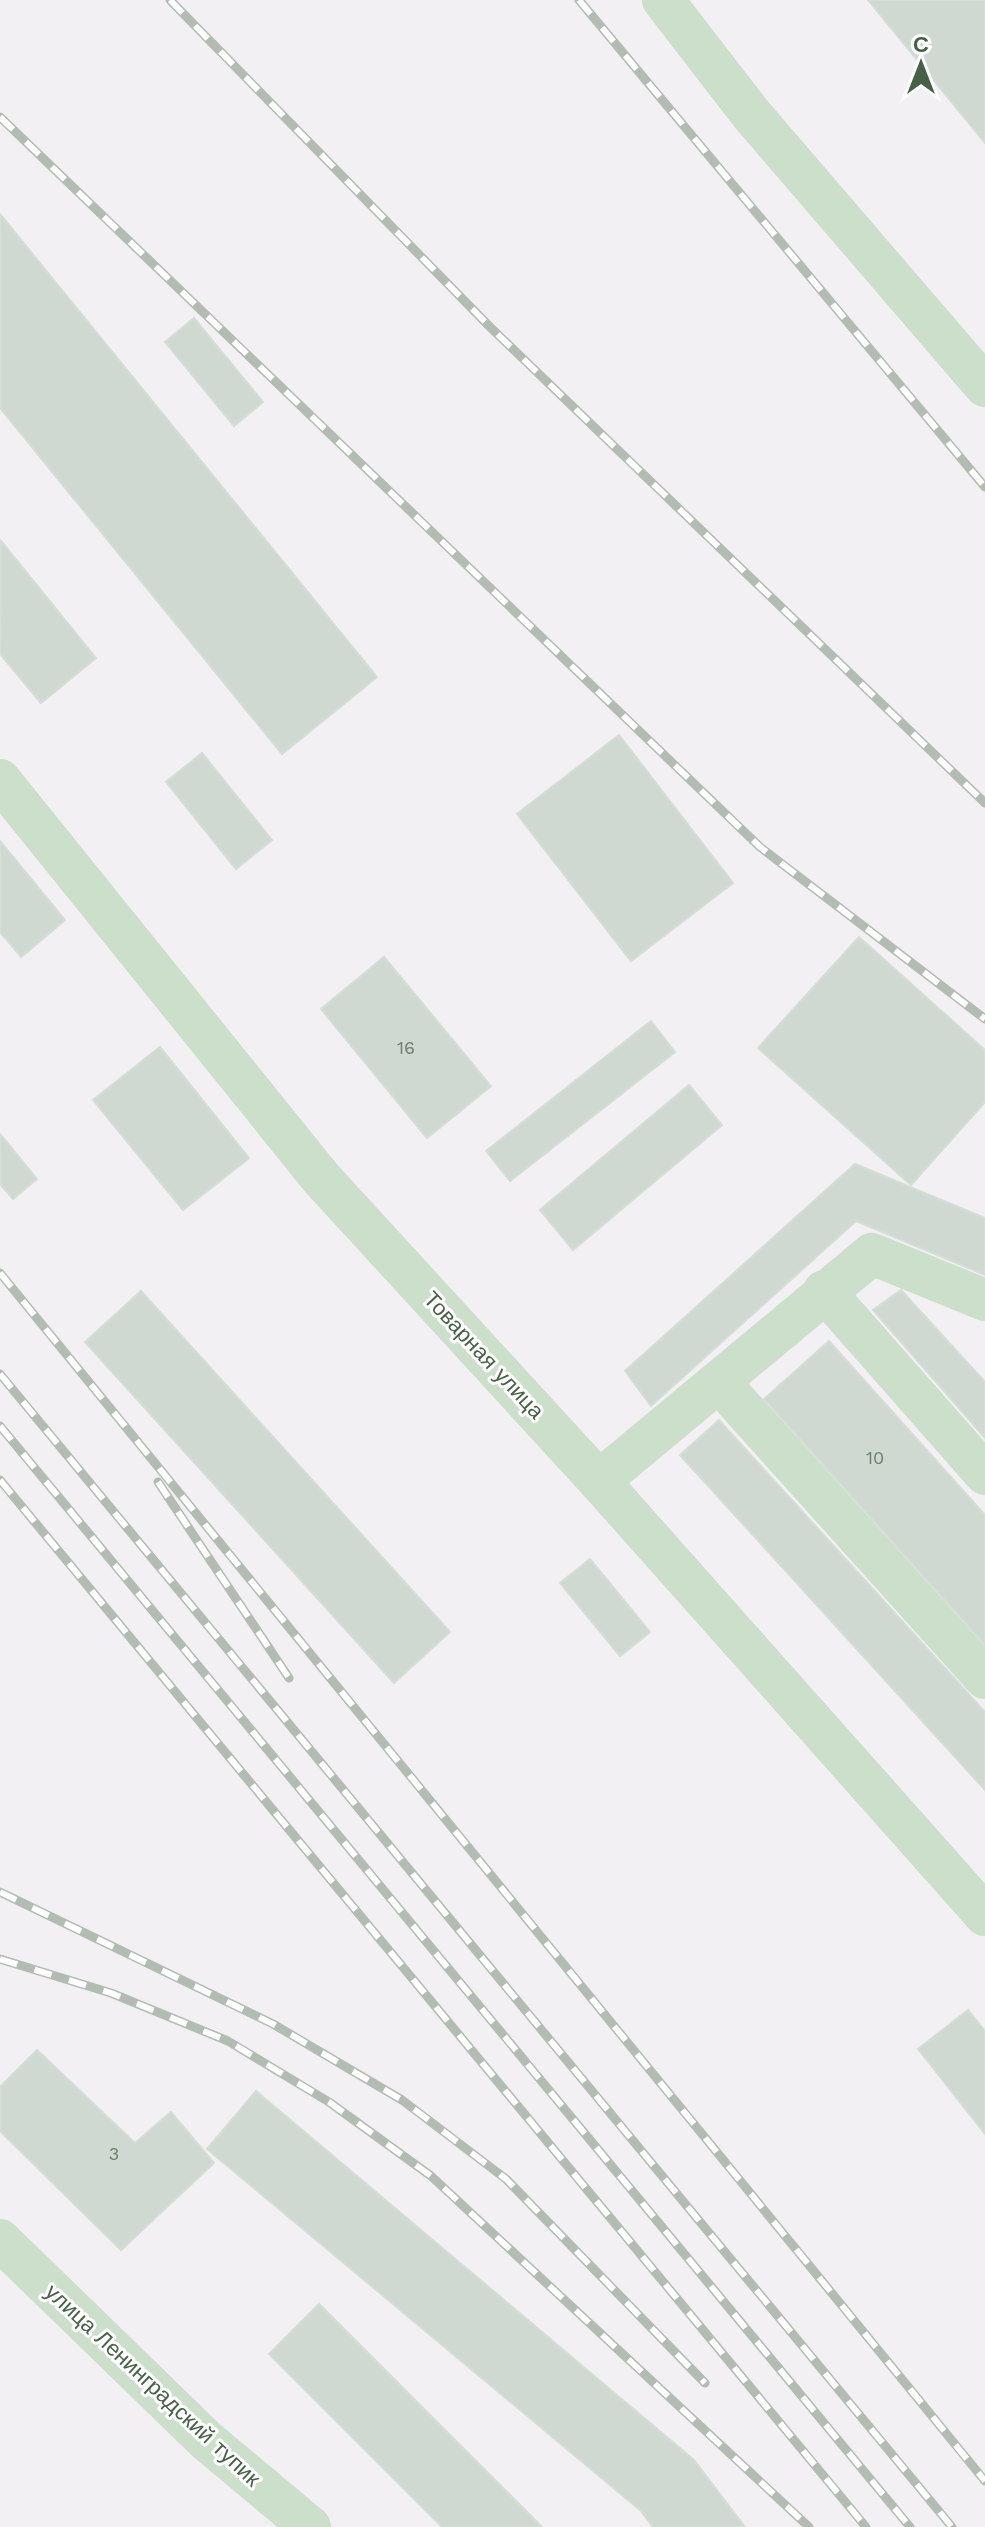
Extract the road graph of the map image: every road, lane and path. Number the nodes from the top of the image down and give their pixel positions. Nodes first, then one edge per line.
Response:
1 (663, 0) edge
2 (985, 386) edge
3 (0, 780) edge
4 (824, 1291) junction
5 (985, 1300) edge
6 (719, 1382) junction
7 (985, 1474) edge
8 (599, 1481) junction
9 (985, 1678) edge
10 (985, 1915) edge
11 (0, 2240) edge
12 (310, 2527) edge

1 - 2 street
3 - 8 street, Товарная улица
4 - 5 street
4 - 6 street
4 - 7 street
6 - 8 street
6 - 9 street
8 - 10 street, Товарная улица
11 - 12 street, улица Ленинградский тупик

